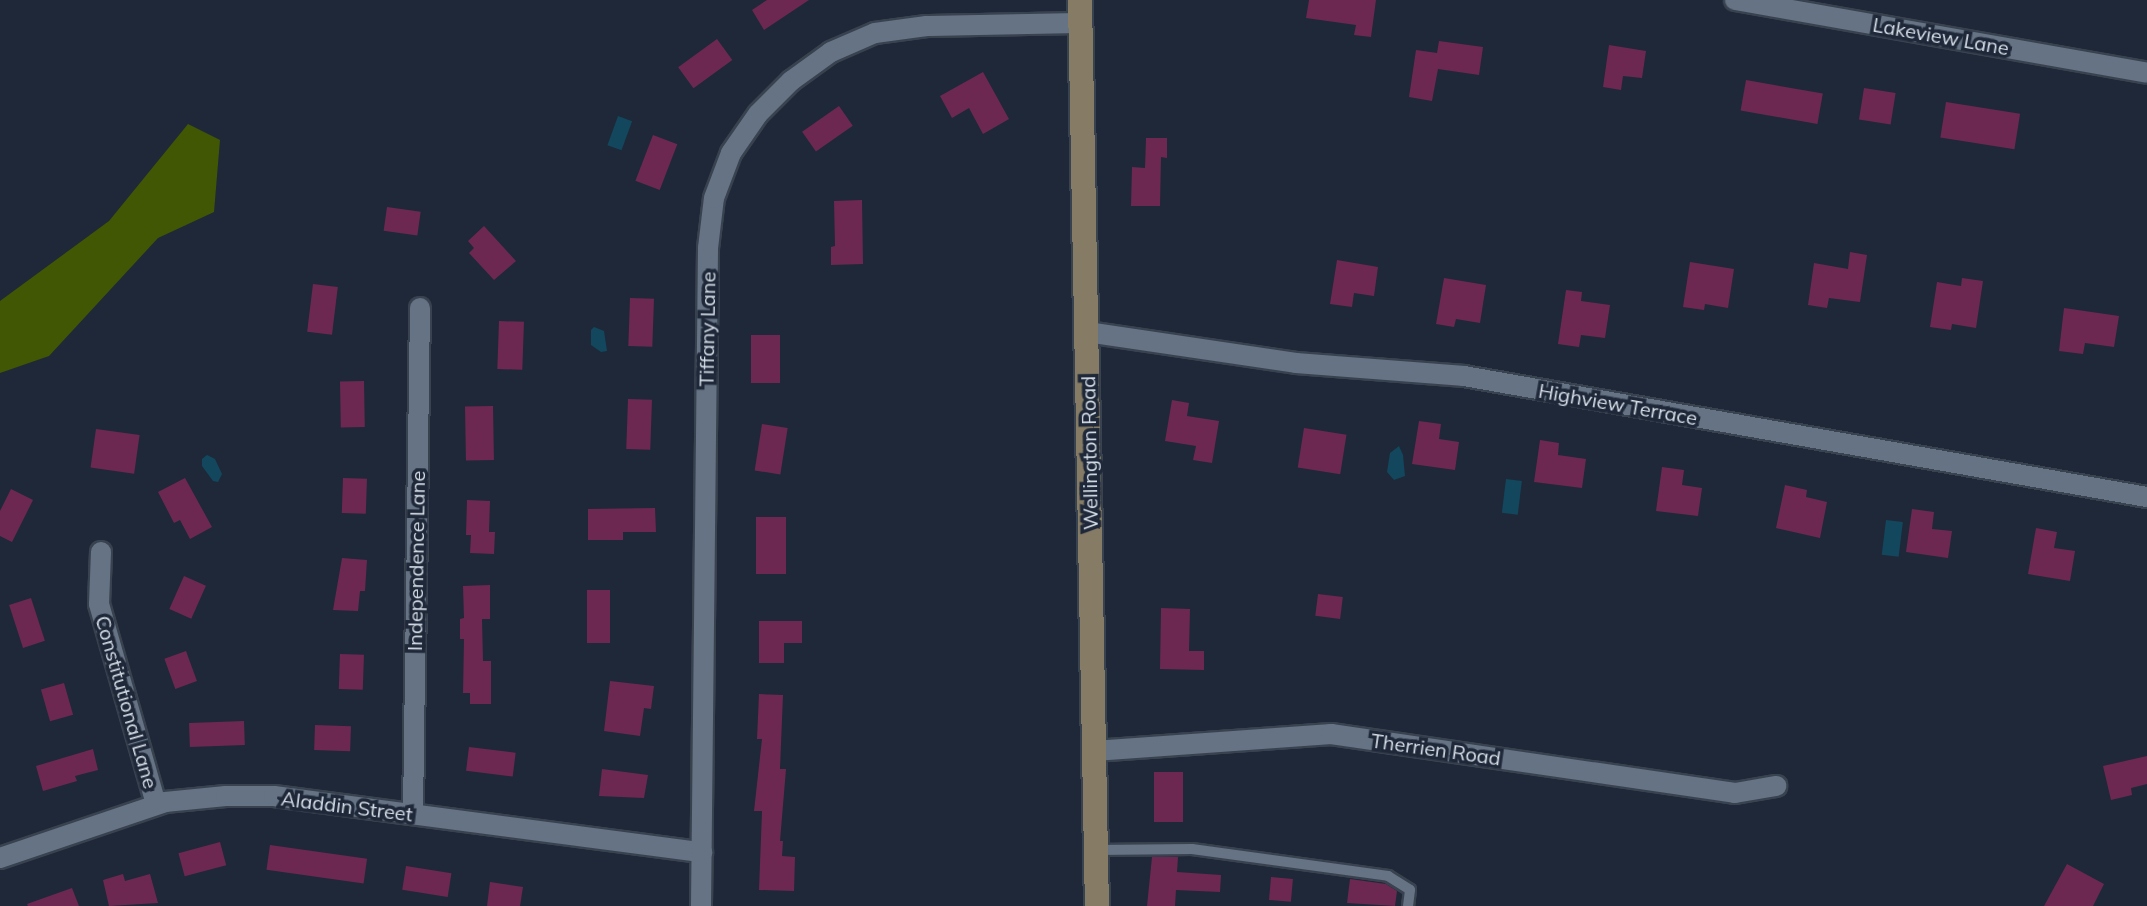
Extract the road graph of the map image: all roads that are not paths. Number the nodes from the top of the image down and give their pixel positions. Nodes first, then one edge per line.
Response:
1 (1735, 0) edge
2 (1080, 11) edge
3 (2147, 73) edge
4 (420, 308) dead end
5 (1087, 332) junction
6 (2147, 497) edge
7 (101, 552) dead end
8 (1094, 751) junction
9 (1776, 786) dead end
10 (156, 804) junction
11 (413, 814) junction
12 (1096, 850) junction
13 (702, 852) junction
14 (0, 858) edge
15 (701, 906) edge
16 (1097, 906) edge
17 (1408, 906) edge

1 - 3 street, Lakeview Lane
2 - 5 main road, Wellington Road
2 - 13 street, Tiffany Lane
4 - 11 street, Independence Lane
5 - 6 street, Highview Terrace
5 - 8 main road, Wellington Road
7 - 10 street, Constitutional Lane
8 - 9 street, Therrien Road
8 - 12 main road, Wellington Road
10 - 11 street, Aladdin Street
10 - 14 street, Aladdin Street
11 - 13 street, Aladdin Street
12 - 16 main road, Wellington Road
12 - 17 lane
13 - 15 street, Tiffany Lane

